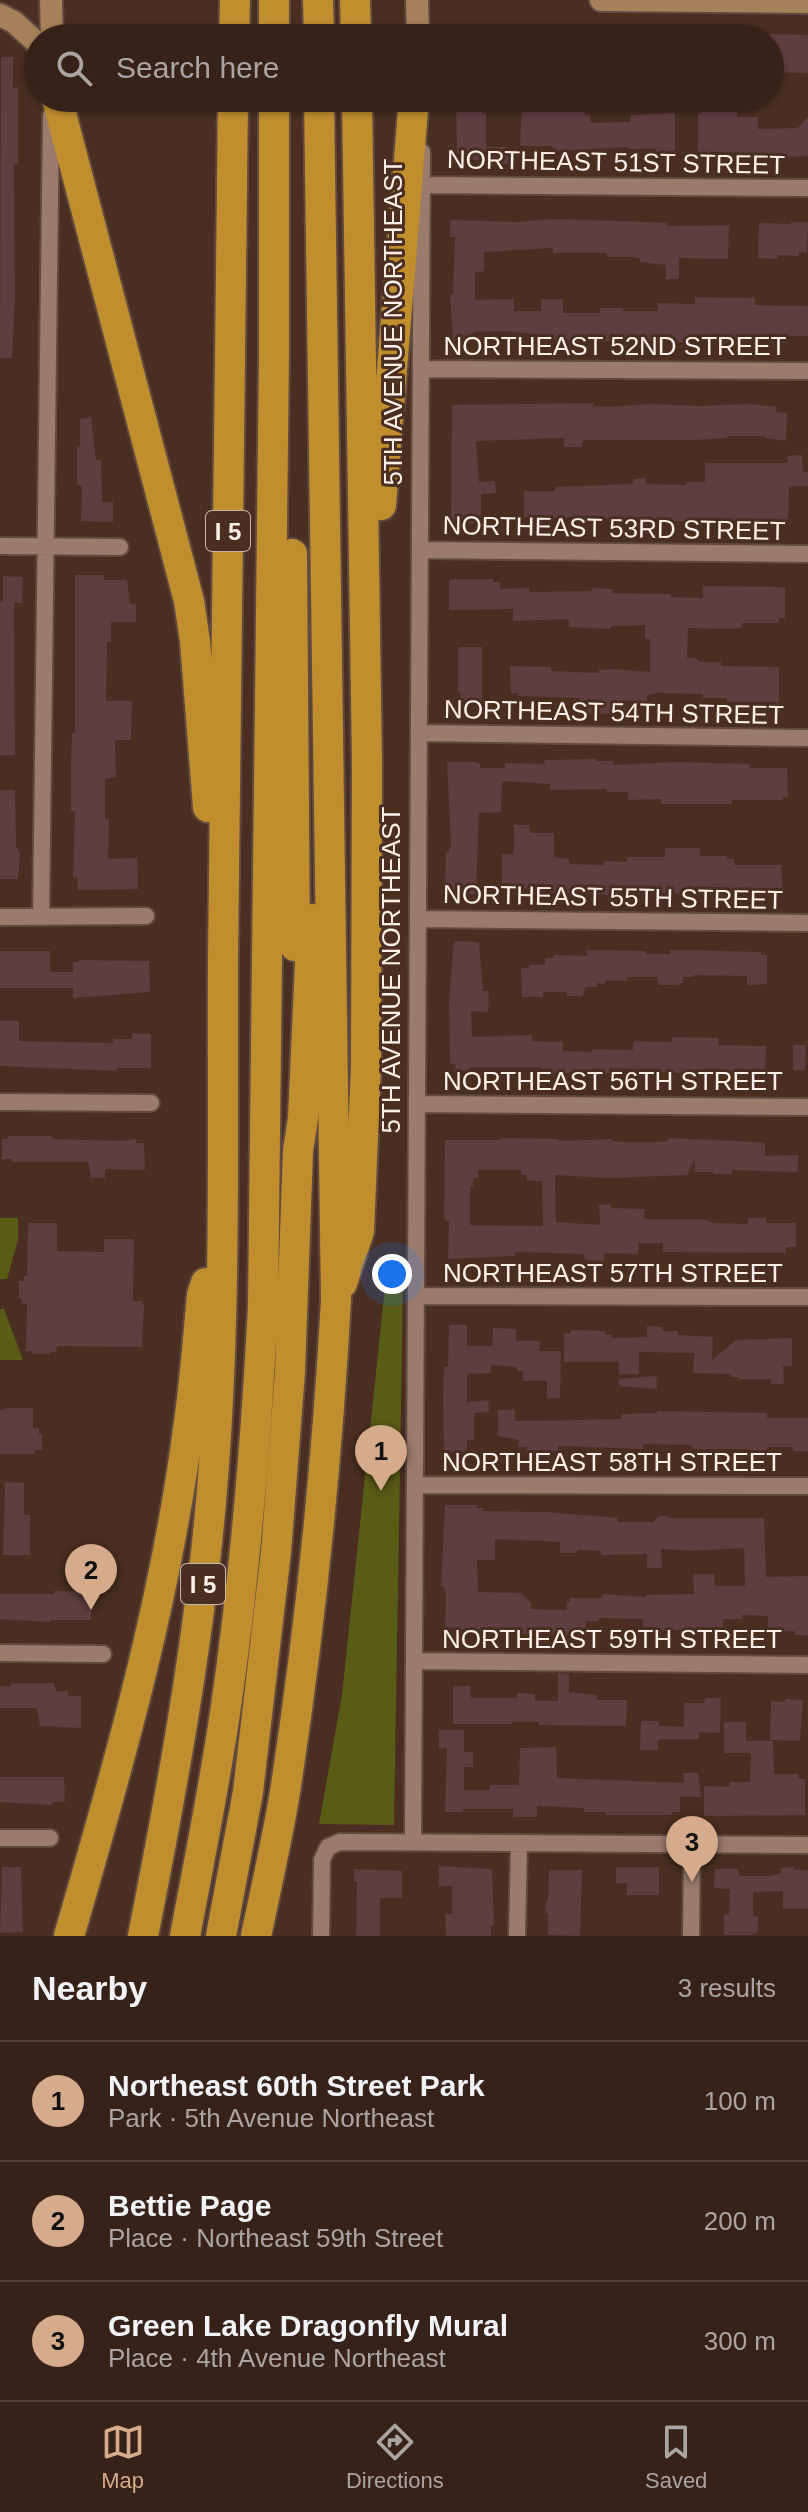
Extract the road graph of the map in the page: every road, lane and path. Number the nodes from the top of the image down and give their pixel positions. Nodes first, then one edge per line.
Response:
1 (51, 0) edge
2 (235, 0) edge
3 (274, 0) edge
4 (318, 0) edge
5 (355, 0) edge
6 (417, 0) edge
7 (601, 0) edge
8 (798, 1) edge
9 (0, 15) edge
10 (52, 24) edge
11 (234, 24) edge
12 (274, 24) edge
13 (319, 24) edge
14 (356, 24) edge
15 (418, 24) edge
16 (24, 31) edge
17 (54, 112) edge
18 (58, 112) edge
19 (233, 112) edge
20 (274, 112) edge
21 (319, 112) edge
22 (357, 112) edge
23 (416, 112) edge
24 (418, 112) edge
25 (423, 185) junction
26 (808, 188) edge
27 (274, 353) junction
28 (422, 369) junction
29 (808, 371) edge
30 (44, 545) junction
31 (0, 546) edge
32 (120, 547) dead end
33 (420, 550) junction
34 (808, 554) edge
35 (420, 733) junction
36 (808, 738) edge
37 (367, 763) junction
38 (331, 807) junction
39 (146, 916) dead end
40 (0, 917) edge
41 (41, 917) junction
42 (418, 919) junction
43 (808, 923) edge
44 (223, 964) junction
45 (0, 1102) edge
46 (151, 1103) dead end
47 (418, 1104) junction
48 (808, 1107) edge
49 (298, 1151) junction
50 (223, 1227) junction
51 (417, 1296) junction
52 (808, 1297) edge
53 (336, 1300) junction
54 (416, 1485) junction
55 (808, 1486) edge
56 (0, 1653) edge
57 (103, 1654) dead end
58 (415, 1661) junction
59 (808, 1665) edge
60 (0, 1838) edge
61 (50, 1838) dead end
62 (413, 1842) junction
63 (519, 1843) junction
64 (692, 1844) junction
65 (808, 1845) edge
66 (69, 1936) edge
67 (143, 1936) edge
68 (185, 1936) edge
69 (221, 1936) edge
70 (256, 1936) edge
71 (321, 1936) edge
72 (517, 1936) edge
73 (691, 1936) edge

1 - 10 main road
2 - 11 highway
3 - 12 highway
4 - 13 highway
5 - 14 highway
6 - 15 main road
7 - 8 main road
9 - 16 main road
17 - 30 street
18 - 44 highway
19 - 44 highway, I 5
20 - 27 highway
21 - 38 highway
22 - 37 highway
23 - 37 highway
24 - 25 street, 5TH AVENUE NORTHEAST
25 - 26 street, NORTHEAST 51ST STREET
25 - 28 street, 5TH AVENUE NORTHEAST
27 - 49 highway
27 - 68 highway
28 - 29 street, NORTHEAST 52ND STREET
28 - 33 street, 5TH AVENUE NORTHEAST
30 - 31 street
30 - 32 street
30 - 41 street
33 - 34 street, NORTHEAST 53RD STREET
33 - 35 street, 5TH AVENUE NORTHEAST
35 - 36 street, NORTHEAST 54TH STREET
35 - 42 street, 5TH AVENUE NORTHEAST
37 - 53 highway
38 - 49 highway
38 - 53 highway
39 - 41 street
40 - 41 street
42 - 43 street, NORTHEAST 55TH STREET
42 - 47 street, 5TH AVENUE NORTHEAST
44 - 50 highway, I 5
45 - 46 street
47 - 48 street, NORTHEAST 56TH STREET
47 - 51 street, 5TH AVENUE NORTHEAST
49 - 69 highway
50 - 66 highway
50 - 67 highway, I 5
51 - 52 street, NORTHEAST 57TH STREET
51 - 54 street, 5TH AVENUE NORTHEAST
53 - 70 highway
54 - 55 street, NORTHEAST 58TH STREET
54 - 58 street, 5TH AVENUE NORTHEAST
56 - 57 street
58 - 59 street, NORTHEAST 59TH STREET
58 - 62 street, 5TH AVENUE NORTHEAST
60 - 61 street
62 - 63 street
62 - 71 street
63 - 64 street
63 - 72 street
64 - 65 street
64 - 73 street

